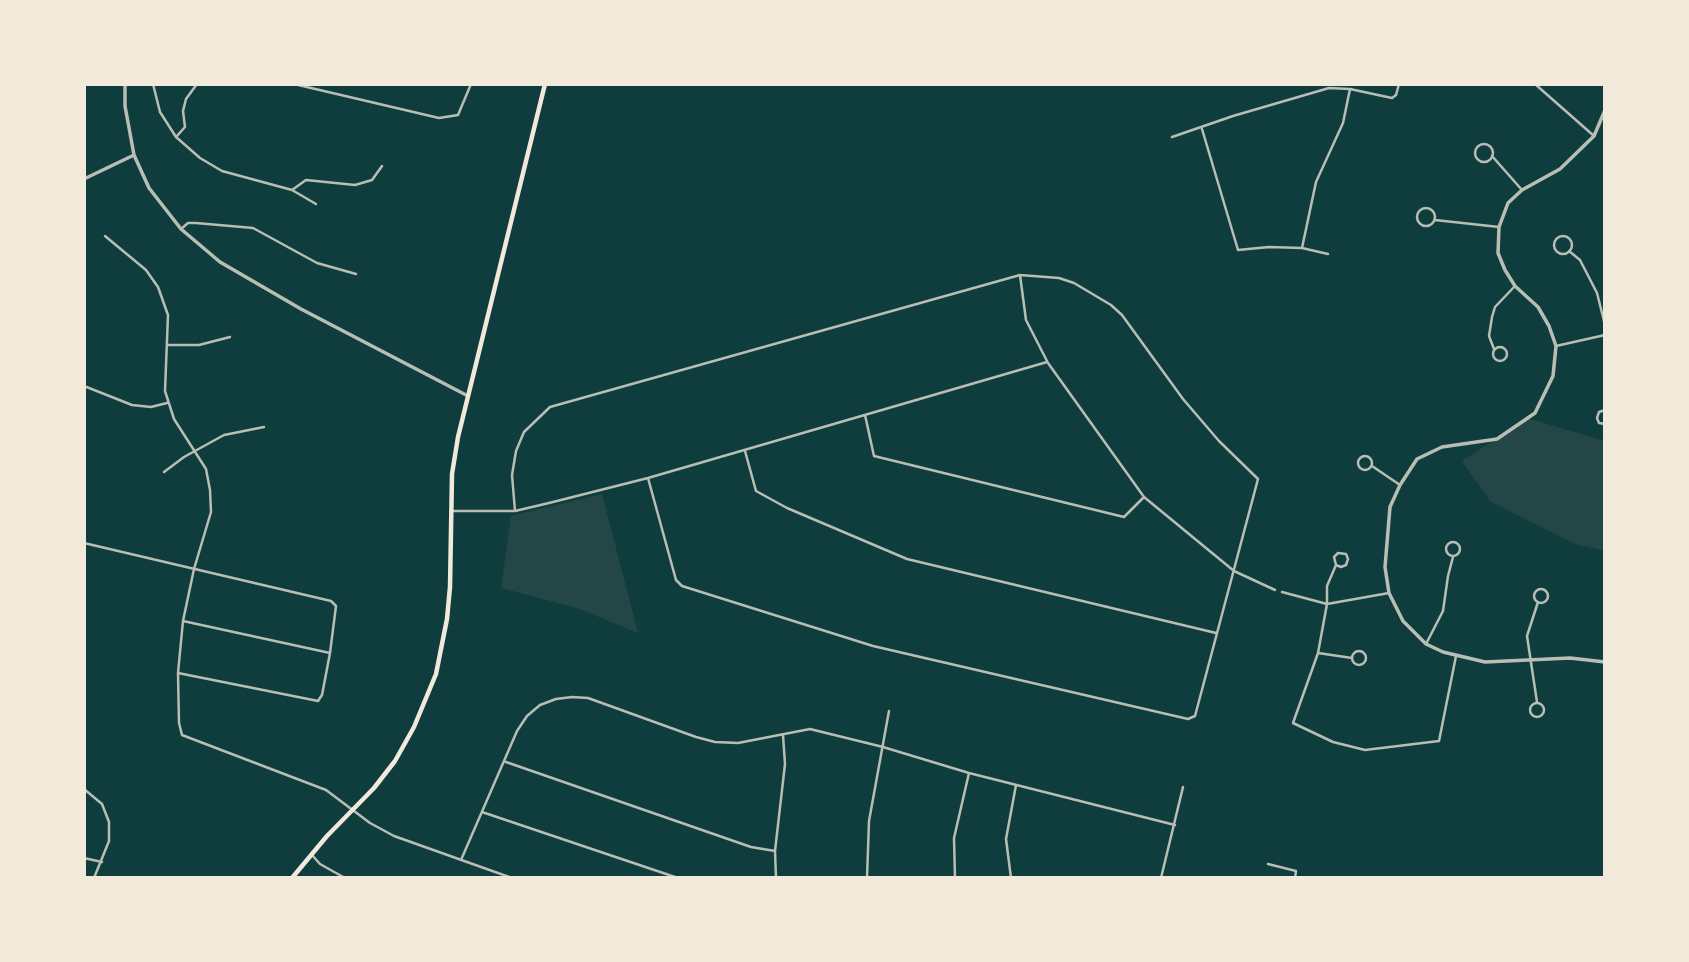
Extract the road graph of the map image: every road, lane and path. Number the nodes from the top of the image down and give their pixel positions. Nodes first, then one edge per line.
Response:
1 (125, 84) edge
2 (153, 84) edge
3 (197, 84) edge
4 (294, 84) edge
5 (318, 84) edge
6 (471, 84) edge
7 (545, 84) edge
8 (1399, 84) edge
9 (1535, 84) edge
10 (316, 89) junction
11 (1350, 89) junction
12 (1605, 110) edge
13 (1202, 128) junction
14 (1594, 136) junction
15 (176, 137) junction
16 (1172, 137) dead end
17 (134, 155) junction
18 (1492, 156) junction
19 (382, 166) dead end
20 (84, 179) edge
21 (292, 190) junction
22 (1522, 190) junction
23 (316, 204) dead end
24 (1435, 220) junction
25 (1499, 227) junction
26 (181, 229) junction
27 (105, 236) dead end
28 (1302, 248) junction
29 (1569, 251) junction
30 (1328, 254) dead end
31 (356, 274) dead end
32 (1020, 275) junction
33 (1515, 286) junction
34 (1605, 325) edge
35 (1605, 335) edge
36 (230, 337) dead end
37 (168, 345) junction
38 (1556, 346) junction
39 (1494, 349) junction
40 (1047, 362) junction
41 (84, 386) edge
42 (468, 396) junction
43 (168, 403) junction
44 (1605, 409) edge
45 (865, 415) junction
46 (1605, 424) edge
47 (264, 427) dead end
48 (745, 450) junction
49 (196, 452) junction
50 (1372, 466) junction
51 (164, 472) dead end
52 (648, 478) junction
53 (1400, 485) junction
54 (1144, 497) junction
55 (451, 511) junction
56 (515, 512) junction
57 (84, 543) edge
58 (1453, 557) junction
59 (1336, 565) junction
60 (194, 569) junction
61 (1234, 571) junction
62 (1276, 590) dead end
63 (1282, 592) dead end
64 (1389, 593) junction
65 (1538, 602) junction
66 (1327, 604) junction
67 (183, 621) junction
68 (1216, 633) junction
69 (1426, 644) junction
70 (330, 653) junction
71 (1318, 653) junction
72 (1456, 656) junction
73 (1352, 658) junction
74 (1531, 660) junction
75 (1605, 662) edge
76 (178, 673) junction
77 (1537, 702) junction
78 (890, 711) dead end
79 (783, 735) junction
80 (883, 747) junction
81 (504, 761) junction
82 (969, 773) junction
83 (1016, 785) junction
84 (1183, 787) dead end
85 (84, 789) edge
86 (353, 809) junction
87 (482, 812) junction
88 (1175, 825) junction
89 (775, 851) junction
90 (312, 855) junction
91 (84, 858) edge
92 (461, 860) junction
93 (102, 862) junction
94 (1268, 864) dead end
95 (94, 878) edge
96 (292, 878) edge
97 (345, 878) edge
98 (512, 878) edge
99 (678, 878) edge
100 (776, 878) edge
101 (867, 878) edge
102 (955, 878) edge
103 (1011, 878) edge
104 (1161, 878) edge
105 (1295, 878) edge

1 - 17 street
2 - 15 street
3 - 15 street
4 - 10 street
5 - 10 street
6 - 10 street
7 - 42 main road
8 - 11 street
9 - 14 street
11 - 13 street
11 - 28 street
12 - 14 street
13 - 16 street
13 - 28 street
14 - 22 street
15 - 21 street
17 - 20 street
17 - 26 street
18 - 18 street
18 - 22 street
19 - 21 street
21 - 23 street
22 - 25 street
24 - 24 street
24 - 25 street
25 - 33 street
26 - 31 street
26 - 42 street
27 - 37 street
28 - 30 street
29 - 29 street
29 - 34 street
32 - 40 street
32 - 56 street
32 - 61 street
33 - 38 street
33 - 39 street
35 - 38 street
36 - 37 street
37 - 43 street
38 - 53 street
39 - 39 street
40 - 45 street
40 - 54 street
41 - 43 street
42 - 55 main road
43 - 49 street
44 - 46 street
45 - 48 street
45 - 54 street
47 - 49 street
48 - 52 street
48 - 68 street
49 - 51 street
49 - 60 street
50 - 50 street
50 - 53 street
52 - 56 street
52 - 68 street
53 - 64 street
54 - 61 street
55 - 56 street
55 - 86 main road
57 - 60 street
58 - 58 street
58 - 69 street
59 - 59 street
59 - 66 street
60 - 67 street
60 - 70 street
61 - 62 street
61 - 68 street
63 - 66 street
64 - 66 street
64 - 69 street
65 - 65 street
65 - 74 street
66 - 71 street
67 - 70 street
67 - 76 street
69 - 72 street
70 - 76 street
71 - 72 street
71 - 73 street
72 - 74 street
73 - 73 street
74 - 75 street
74 - 77 street
76 - 86 street
77 - 77 street
78 - 80 street
79 - 80 street
79 - 81 street
79 - 89 street
80 - 82 street
80 - 101 street
81 - 87 street
81 - 89 street
82 - 83 street
82 - 102 street
83 - 88 street
83 - 103 street
84 - 88 street
85 - 93 street
86 - 90 main road
86 - 92 street
87 - 92 street
87 - 99 street
88 - 104 street
89 - 100 street
90 - 96 main road
90 - 97 street
91 - 93 street
92 - 98 street
93 - 95 street
94 - 105 street

